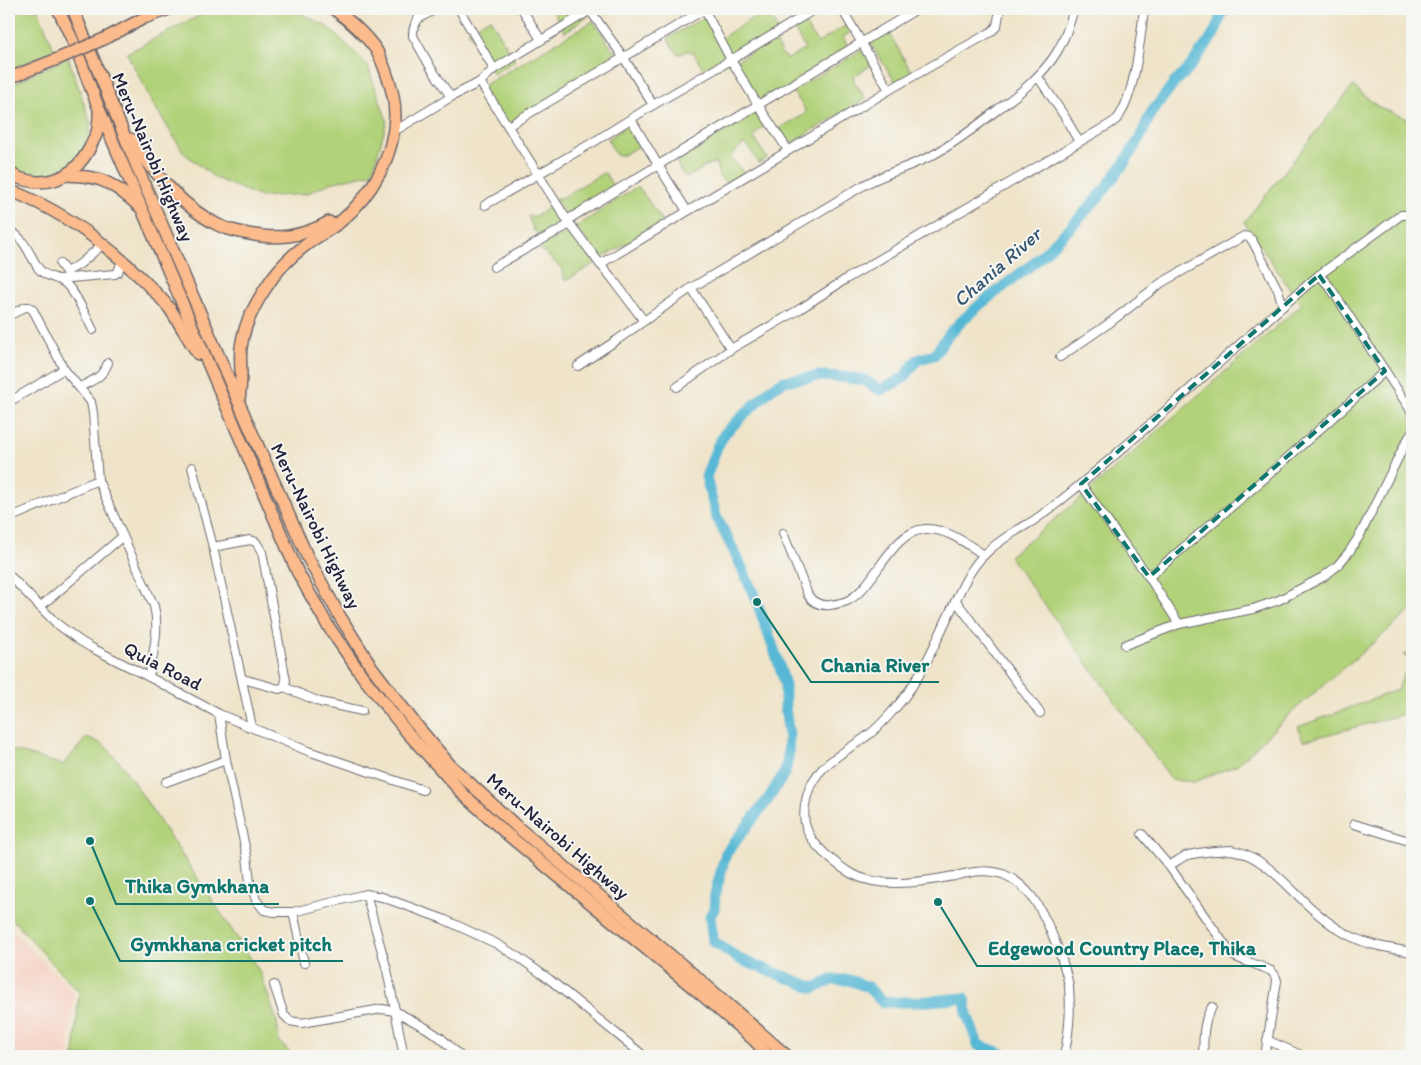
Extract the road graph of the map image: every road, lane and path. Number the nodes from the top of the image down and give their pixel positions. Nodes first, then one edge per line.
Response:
1 (58, 9) edge
2 (73, 9) edge
3 (168, 9) edge
4 (334, 9) edge
5 (424, 9) edge
6 (436, 9) edge
7 (459, 9) edge
8 (522, 9) edge
9 (591, 9) edge
10 (705, 9) edge
11 (815, 9) edge
12 (842, 9) edge
13 (917, 9) edge
14 (1000, 9) edge
15 (1074, 9) edge
16 (1144, 9) edge
17 (417, 20) junction
18 (541, 40) junction
19 (862, 42) junction
20 (624, 58) junction
21 (731, 60) junction
22 (494, 68) junction
23 (1038, 77) junction
24 (9, 78) edge
25 (480, 82) junction
26 (889, 90) junction
27 (451, 96) junction
28 (653, 105) junction
29 (758, 105) junction
30 (99, 109) junction
31 (117, 119) junction
32 (631, 119) junction
33 (508, 126) junction
34 (393, 132) junction
35 (1079, 142) junction
36 (788, 150) junction
37 (658, 165) junction
38 (9, 172) edge
39 (539, 174) junction
40 (66, 175) junction
41 (9, 190) edge
42 (358, 204) junction
43 (485, 205) dead end
44 (143, 209) junction
45 (687, 212) junction
46 (1412, 216) edge
47 (569, 222) junction
48 (9, 231) edge
49 (103, 244) junction
50 (122, 260) junction
51 (60, 264) dead end
52 (600, 264) junction
53 (494, 268) dead end
54 (1319, 275) junction
55 (59, 279) junction
56 (691, 288) junction
57 (1283, 306) junction
58 (9, 316) edge
59 (644, 321) junction
60 (93, 330) dead end
61 (731, 349) junction
62 (1060, 357) dead end
63 (108, 363) dead end
64 (578, 366) dead end
65 (64, 369) junction
66 (1385, 370) junction
67 (214, 376) junction
68 (80, 387) junction
69 (677, 387) dead end
70 (9, 402) edge
71 (239, 403) junction
72 (1412, 412) edge
73 (1412, 432) edge
74 (192, 467) dead end
75 (98, 480) junction
76 (1081, 484) junction
77 (9, 518) edge
78 (783, 533) dead end
79 (123, 536) junction
80 (213, 547) junction
81 (984, 555) junction
82 (9, 575) edge
83 (1149, 576) junction
84 (956, 600) junction
85 (40, 607) junction
86 (1179, 624) junction
87 (1125, 646) dead end
88 (149, 677) junction
89 (242, 679) junction
90 (284, 687) junction
91 (362, 710) dead end
92 (1040, 713) dead end
93 (219, 714) junction
94 (250, 727) junction
95 (226, 760) junction
96 (166, 782) dead end
97 (423, 790) dead end
98 (1354, 824) dead end
99 (1142, 834) dead end
100 (1412, 842) edge
101 (1169, 866) junction
102 (366, 894) junction
103 (293, 912) junction
104 (1412, 952) edge
105 (304, 963) dead end
106 (274, 985) dead end
107 (1212, 1007) dead end
108 (395, 1011) junction
109 (1267, 1040) junction
110 (404, 1056) edge
111 (460, 1056) edge
112 (644, 1056) edge
113 (769, 1056) edge
114 (787, 1056) edge
115 (1064, 1056) edge
116 (1203, 1056) edge
117 (1265, 1056) edge
118 (1303, 1056) edge

1 - 30 highway, Meru-Nairobi Highway
2 - 31 highway, Meru-Nairobi Highway
3 - 24 highway, bridge
4 - 34 highway
5 - 17 street
6 - 17 street
7 - 22 street
8 - 18 street
9 - 18 street
9 - 20 street
10 - 20 street
10 - 21 street
11 - 21 street
12 - 19 street
13 - 19 street
14 - 26 street
15 - 23 street
16 - 35 street
17 - 27 street
18 - 22 street
19 - 26 street
19 - 29 street
20 - 28 street
20 - 33 street
21 - 28 street
21 - 29 street
22 - 25 street
23 - 35 street
23 - 56 street
25 - 27 street
25 - 33 street
26 - 36 street
27 - 34 street
28 - 32 street
29 - 36 street
29 - 37 street
30 - 40 highway
30 - 44 highway, Meru-Nairobi Highway
31 - 42 highway
31 - 71 highway, Meru-Nairobi Highway
32 - 37 street
32 - 39 street
33 - 39 street
34 - 42 highway
35 - 61 street
36 - 45 street
37 - 45 street
37 - 47 street
38 - 40 highway
39 - 43 street
39 - 47 street
40 - 44 highway
41 - 49 highway
42 - 71 highway
44 - 67 highway, Meru-Nairobi Highway
45 - 52 street
46 - 54 street
47 - 52 street
47 - 53 street
48 - 55 street
49 - 50 highway
49 - 51 street
50 - 55 street
50 - 67 highway
52 - 59 street
54 - 57 street
54 - 66 street
55 - 60 street
56 - 59 street
56 - 61 street
57 - 62 street
57 - 76 street
58 - 65 street
59 - 64 street
61 - 69 street
63 - 68 street
65 - 68 street
65 - 70 street
66 - 72 street
66 - 83 street
67 - 113 highway, Meru-Nairobi Highway
68 - 75 street
71 - 114 highway, Meru-Nairobi Highway
73 - 86 street
74 - 80 street
75 - 77 street
75 - 79 street
76 - 81 street
76 - 83 street
78 - 81 street
79 - 85 street
79 - 88 street
80 - 89 street
80 - 90 street
81 - 84 street
82 - 85 street, Quia Road
83 - 86 street
84 - 92 street
84 - 115 street
85 - 88 street, Quia Road
86 - 87 street
88 - 93 street, Quia Road
89 - 90 street
89 - 94 street
90 - 91 street
93 - 94 street, Quia Road
93 - 95 street
94 - 97 street, Quia Road
95 - 96 street
95 - 103 street
98 - 100 street
99 - 101 street
101 - 104 street
101 - 109 street
102 - 103 street
102 - 108 street
102 - 112 street
103 - 105 street
106 - 108 street
107 - 116 street
108 - 110 street
108 - 111 street
109 - 117 street
109 - 118 street

